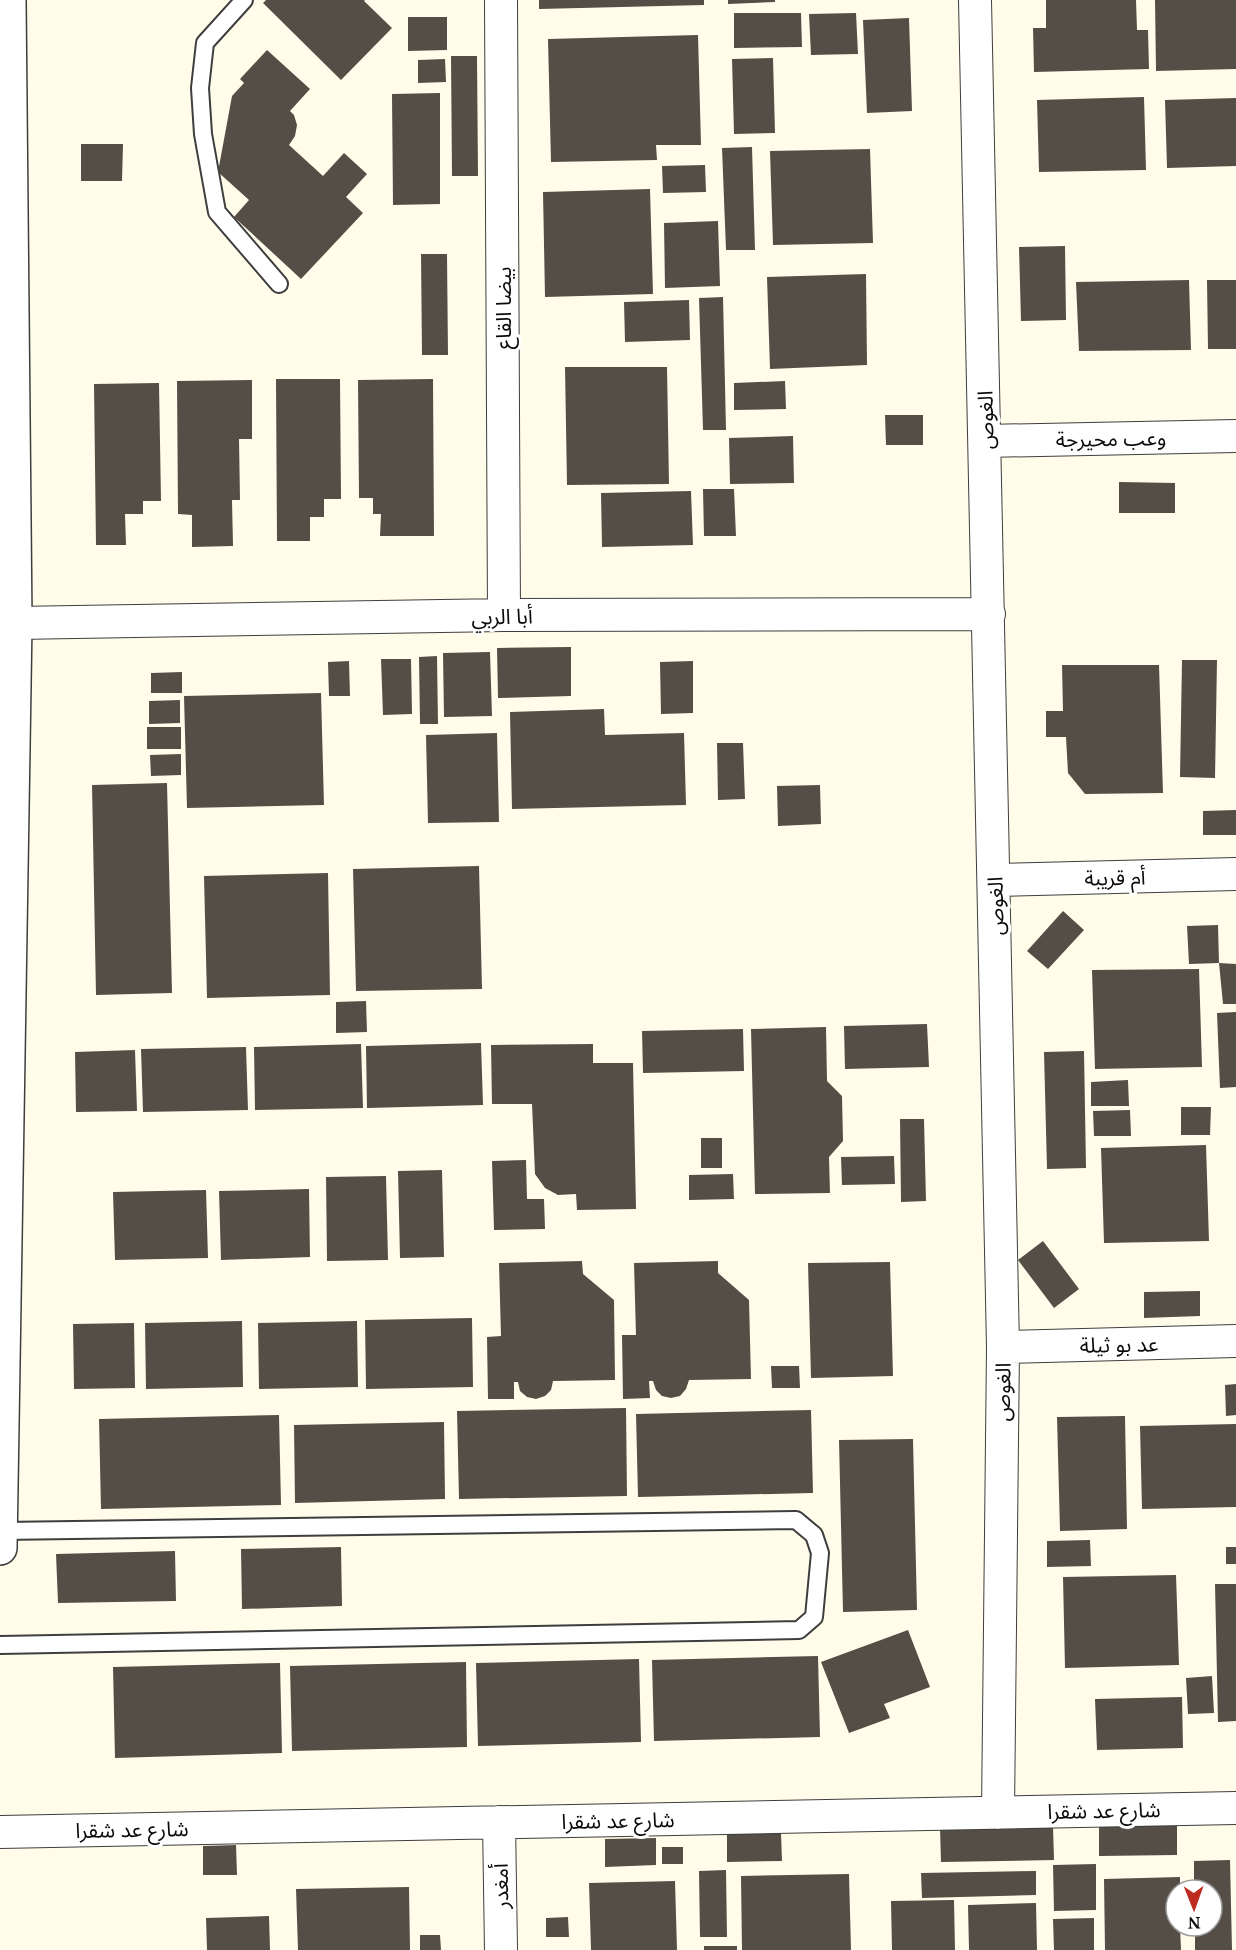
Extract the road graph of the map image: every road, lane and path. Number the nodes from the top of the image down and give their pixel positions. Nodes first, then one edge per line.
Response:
1 (9, 0) edge
2 (244, 0) edge
3 (501, 0) edge
4 (975, 0) edge
5 (279, 284) dead end
6 (1236, 436) edge
7 (985, 441) junction
8 (989, 614) junction
9 (504, 615) junction
10 (15, 623) junction
11 (1236, 874) edge
12 (994, 880) junction
13 (4, 1040) edge
14 (1236, 1341) edge
15 (1003, 1347) junction
16 (0, 1531) edge
17 (0, 1548) edge
18 (0, 1645) edge
19 (1236, 1808) edge
20 (998, 1813) junction
21 (499, 1822) junction
22 (0, 1832) edge
23 (501, 1950) edge

1 - 10 street
2 - 5 lane
3 - 9 street, بيضا القاع
4 - 7 street, الغوص
6 - 7 street, وعب محيرجة
7 - 8 street, الغوص
8 - 9 street, أبا الربي
8 - 12 street, الغوص
9 - 10 street, أبا الربي
10 - 13 street
11 - 12 street, أم قريبة
12 - 15 street, الغوص
13 - 16 street
14 - 15 street, عد بو ثيلة
15 - 20 street, الغوص
16 - 17 street
16 - 18 lane
19 - 20 street, شارع عد شقرا
20 - 21 street, شارع عد شقرا
21 - 22 street, شارع عد شقرا
21 - 23 street, أمغدر

